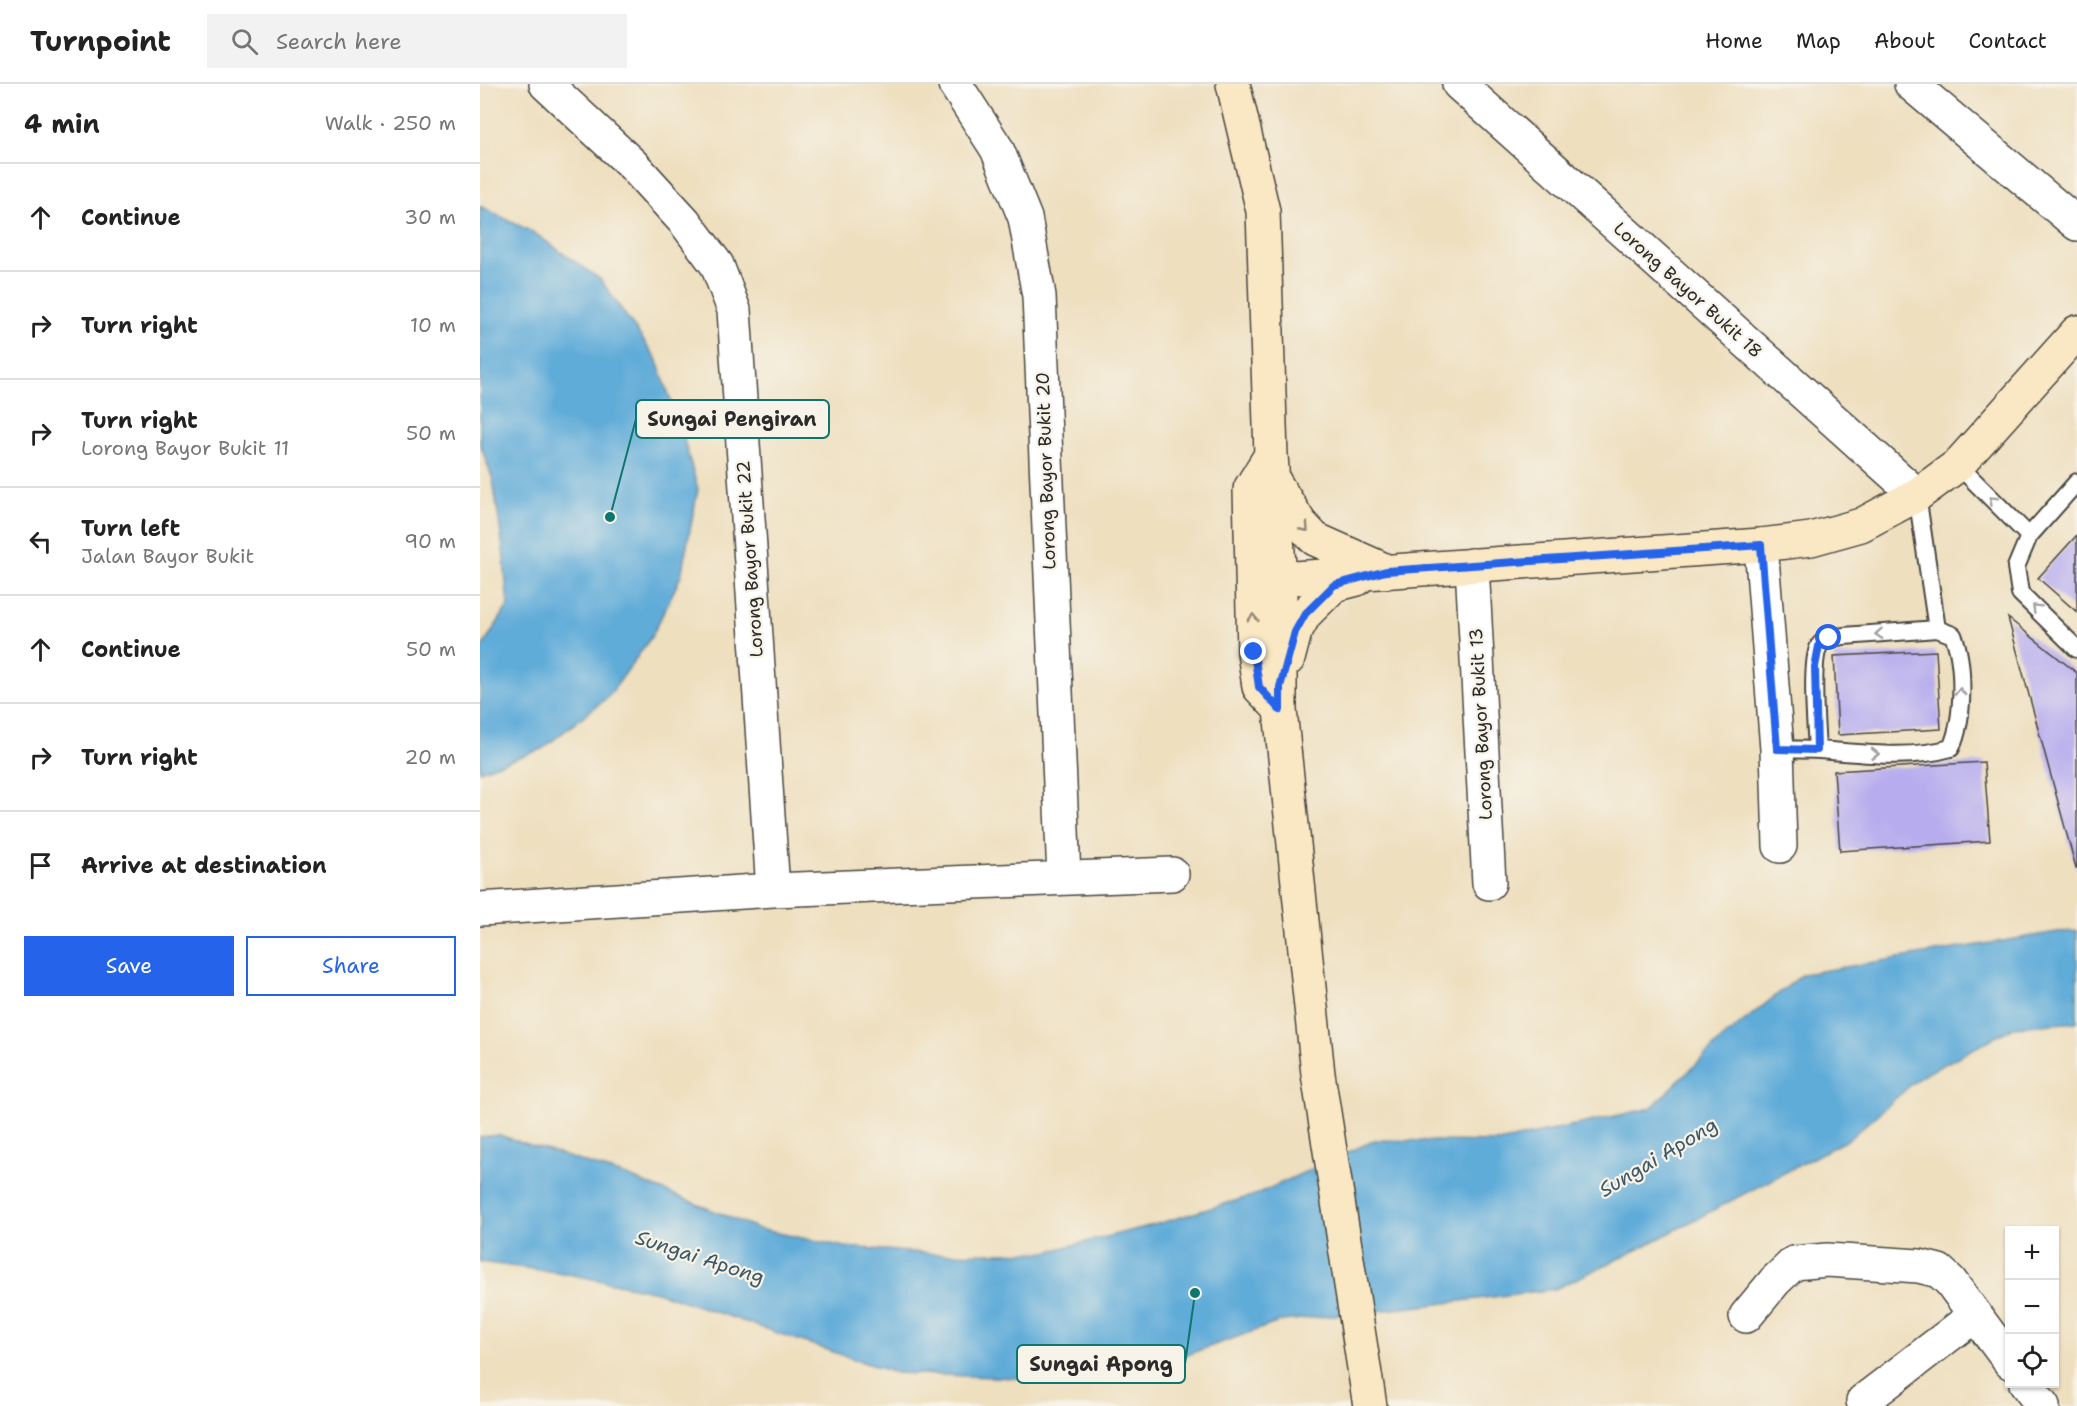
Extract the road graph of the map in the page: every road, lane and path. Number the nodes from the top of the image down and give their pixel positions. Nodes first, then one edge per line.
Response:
1 (955, 84) edge
2 (1233, 84) edge
3 (1459, 84) edge
4 (1911, 84) edge
5 (562, 89) edge
6 (2077, 224) edge
7 (2077, 332) edge
8 (1958, 465) junction
9 (1272, 467) junction
10 (2077, 482) edge
11 (1917, 495) junction
12 (2028, 536) junction
13 (1761, 545) junction
14 (1472, 565) junction
15 (1386, 571) junction
16 (1280, 579) junction
17 (1938, 629) junction
18 (2077, 649) edge
19 (1280, 698) junction
20 (1777, 749) junction
21 (1817, 750) junction
22 (1780, 846) dead end
23 (1173, 874) dead end
24 (1064, 877) junction
25 (1489, 883) dead end
26 (773, 890) junction
27 (480, 909) edge
28 (1746, 1316) dead end
29 (1974, 1316) junction
30 (2005, 1356) edge
31 (2030, 1388) edge
32 (1863, 1401) dead end
33 (1370, 1406) edge
34 (2043, 1406) edge

1 - 24 street, Lorong Bayor Bukit 20
2 - 9 street
3 - 11 street, Lorong Bayor Bukit 18
4 - 6 street
5 - 26 street, Lorong Bayor Bukit 22
7 - 8 street
8 - 11 street
12 -> 8 lane
9 -> 15 street
9 - 16 street
19 -> 9 street
10 - 12 lane
11 - 13 street
11 - 17 lane
18 -> 12 lane
13 - 14 street
13 - 20 street
14 - 15 street
14 - 25 street, Lorong Bayor Bukit 13
15 - 16 street
15 - 19 street
16 - 19 street
17 -> 21 lane
21 -> 17 lane
19 - 33 street
20 - 21 lane
20 - 22 street
23 - 24 street
24 - 26 street
26 - 27 street
28 - 29 street
29 - 30 street
29 - 32 street
31 - 34 street

